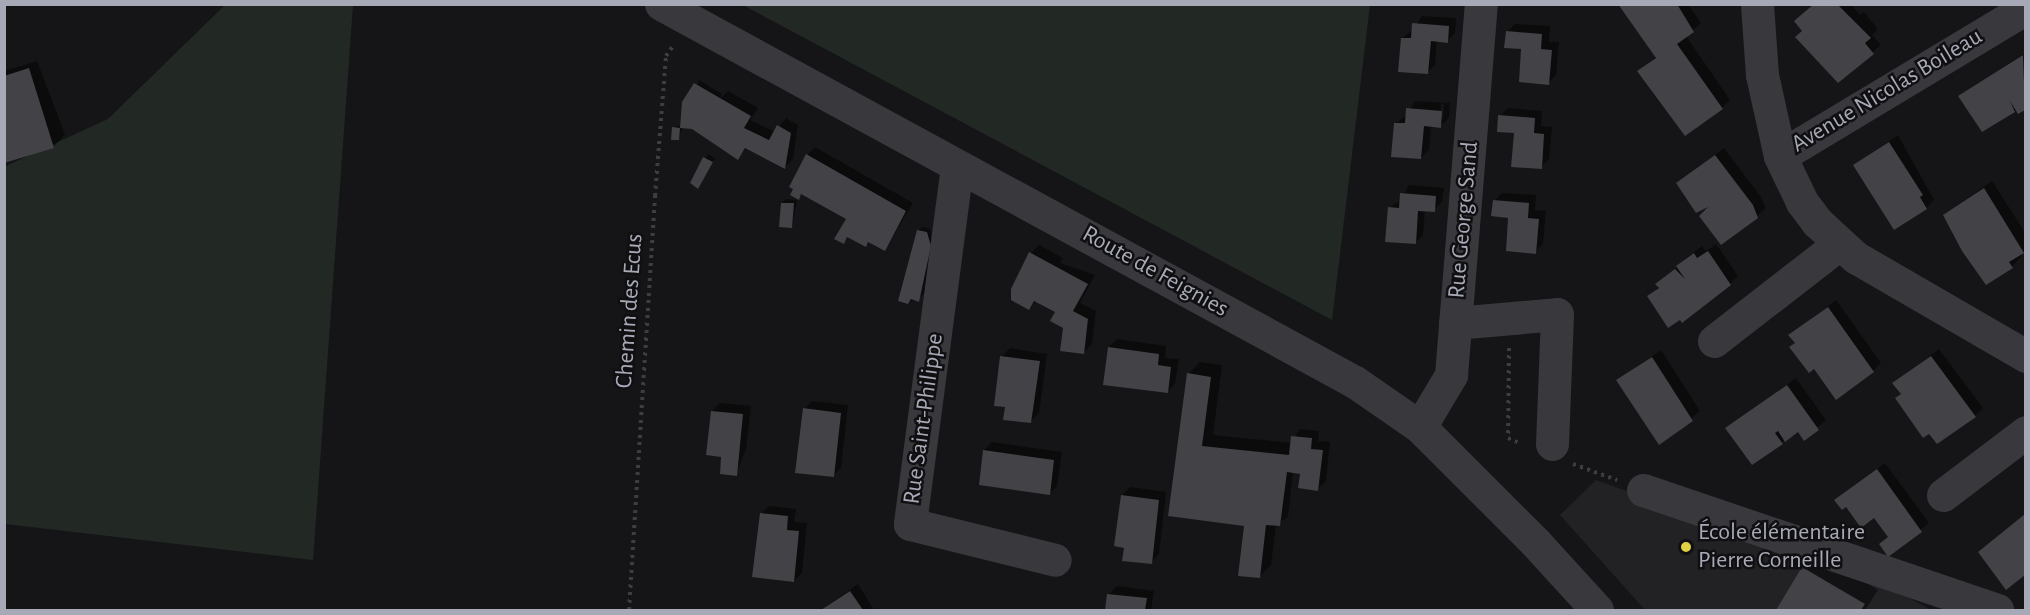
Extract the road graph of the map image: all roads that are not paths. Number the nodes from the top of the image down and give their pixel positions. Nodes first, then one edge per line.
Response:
1 (661, 4) edge
2 (1481, 4) edge
3 (1757, 4) edge
4 (2025, 8) edge
5 (1780, 156) junction
6 (957, 166) junction
7 (1839, 244) junction
8 (1455, 324) junction
9 (1714, 341) dead end
10 (2025, 356) edge
11 (1420, 427) junction
12 (2025, 432) edge
13 (1552, 450) road end
14 (1643, 490) road end
15 (1943, 495) dead end
16 (1055, 560) dead end
17 (1597, 610) edge
18 (1997, 610) edge

1 - 6 street, Route de Feignies
2 - 8 street, Rue George Sand
3 - 5 street
4 - 5 street, Avenue Nicolas Boileau
5 - 7 street
6 - 11 street, Route de Feignies
6 - 16 street, Rue Saint-Philippe
7 - 9 street
7 - 10 street
8 - 11 street, Rue George Sand
8 - 13 street
11 - 17 street, Route de Feignies
12 - 15 street
14 - 18 street

